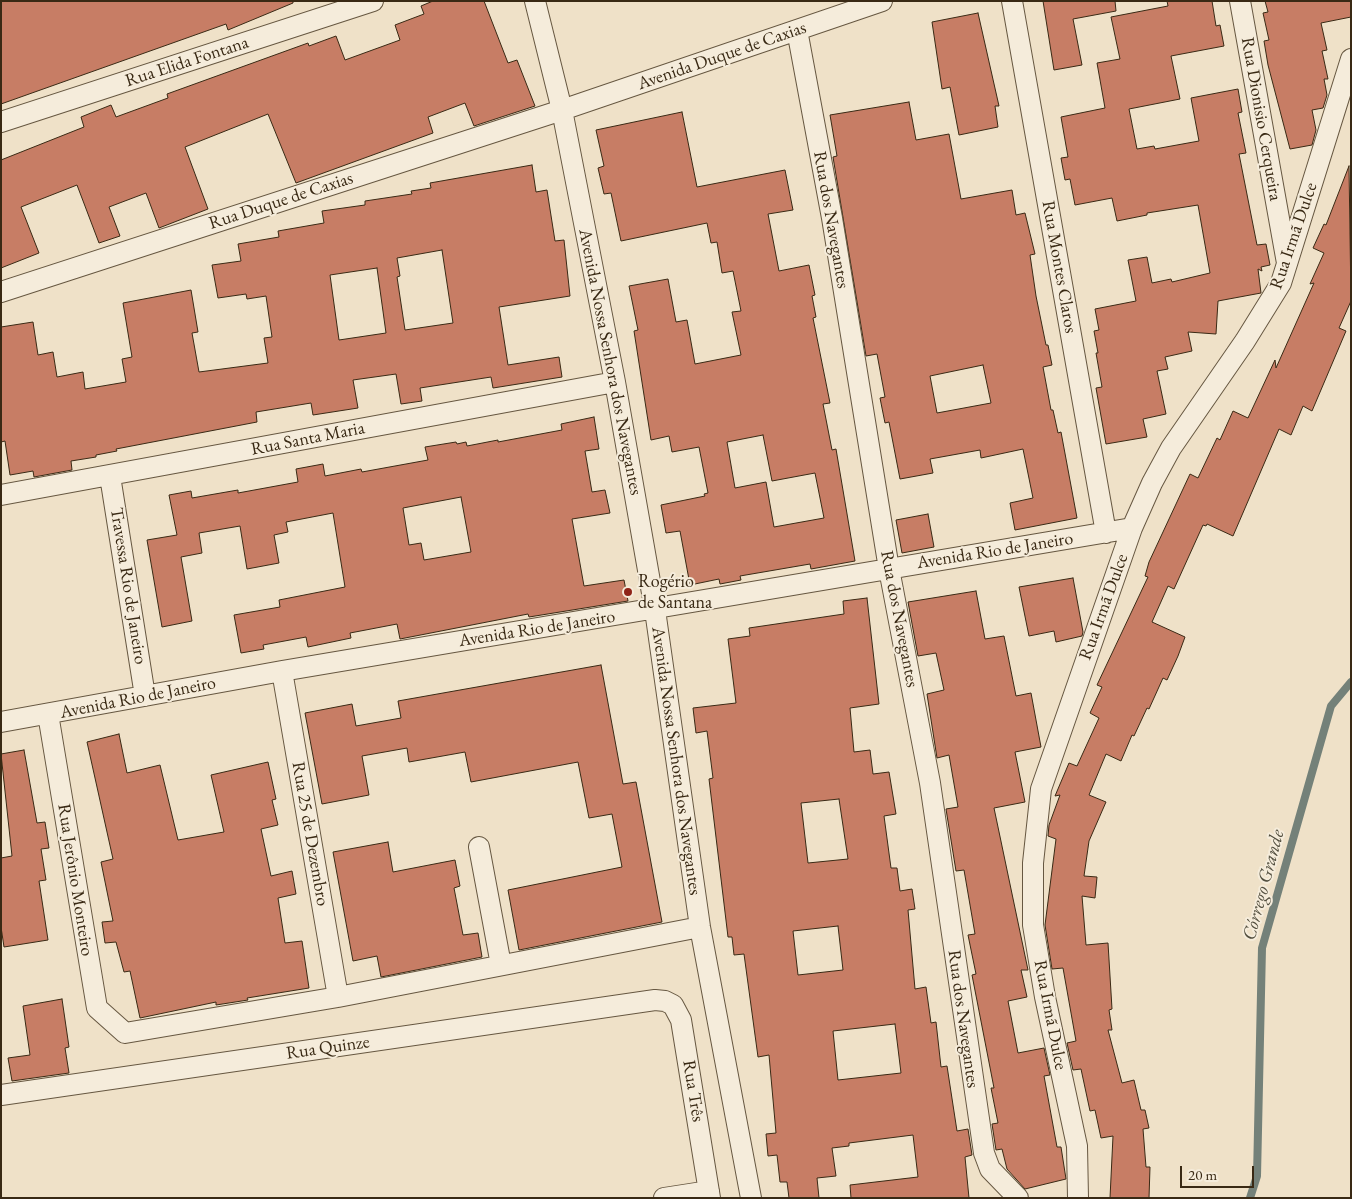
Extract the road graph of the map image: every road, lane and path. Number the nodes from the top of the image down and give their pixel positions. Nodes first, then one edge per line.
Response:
1 (373, 1) edge
2 (535, 1) edge
3 (882, 1) edge
4 (1012, 1) edge
5 (1240, 1) edge
6 (797, 30) junction
7 (1351, 59) edge
8 (562, 110) junction
9 (1, 122) edge
10 (1287, 266) junction
11 (1, 292) edge
12 (616, 382) junction
13 (110, 476) junction
14 (1, 495) edge
15 (1132, 528) junction
16 (1106, 533) junction
17 (889, 569) junction
18 (655, 610) junction
19 (282, 671) junction
20 (145, 696) junction
21 (48, 714) junction
22 (1, 722) edge
23 (479, 847) dead end
24 (700, 927) junction
25 (500, 965) junction
26 (338, 997) junction
27 (655, 1000) joint
28 (1, 1095) edge
29 (710, 1194) edge
30 (664, 1198) edge
31 (751, 1198) edge
32 (1018, 1198) edge
33 (1078, 1198) edge

1 - 9 street, Rua Elida Fontana
2 - 8 street, Avenida Nossa Senhora dos Navegantes
3 - 6 street, Avenida Duque de Caxias
4 - 16 street, Rua Montes Claros
5 - 10 street, Rua Dionisio Cerqueira
6 - 8 street, Avenida Duque de Caxias
6 - 17 street, Rua dos Navegantes
7 - 10 street, Rua Irmã Dulce
8 - 11 street, Rua Duque de Caxias
8 - 12 street, Avenida Nossa Senhora dos Navegantes
10 - 15 street, Rua Irmã Dulce
12 - 13 street, Rua Santa Maria
12 - 18 street, Avenida Nossa Senhora dos Navegantes
13 - 14 street, Rua Santa Maria
13 - 20 street, Travessa Rio de Janeiro
15 - 16 street, Avenida Rio de Janeiro
15 - 33 street, Rua Irmã Dulce
16 - 17 street, Avenida Rio de Janeiro
17 - 18 street, Avenida Rio de Janeiro
17 - 32 street, Rua dos Navegantes
18 - 19 street, Avenida Rio de Janeiro
18 - 24 street, Avenida Nossa Senhora dos Navegantes
19 - 20 street, Avenida Rio de Janeiro
19 - 26 street, Rua 25 de Dezembro
20 - 21 street, Avenida Rio de Janeiro
21 - 22 street, Avenida Rio de Janeiro
21 - 26 street, Rua Jerônio Monteiro
23 - 25 street
24 - 25 street
24 - 31 street, Avenida Nossa Senhora dos Navegantes
25 - 26 street
27 - 28 street, Rua Quinze
27 - 29 street, Rua Três
29 - 30 street

